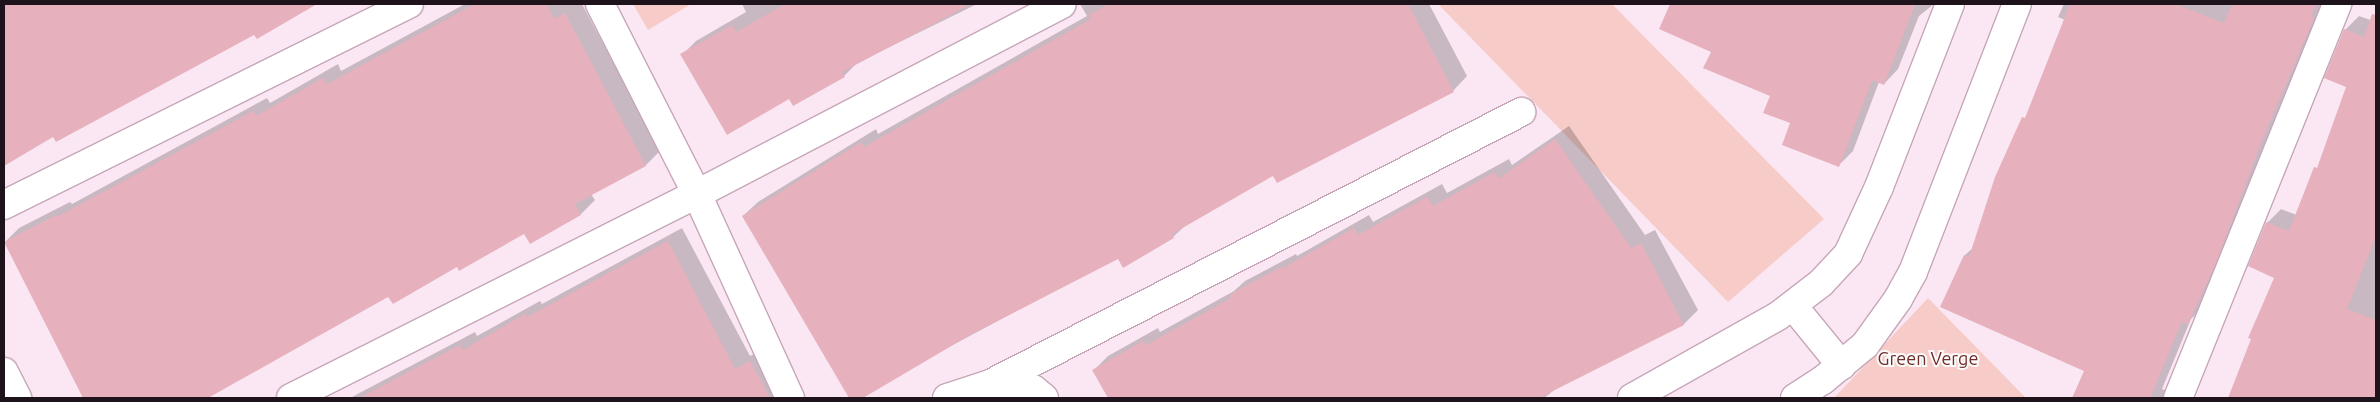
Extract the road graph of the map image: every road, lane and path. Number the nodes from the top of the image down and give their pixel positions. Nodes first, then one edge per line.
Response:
1 (409, 4) edge
2 (600, 4) edge
3 (1062, 4) edge
4 (1950, 4) edge
5 (2017, 4) edge
6 (2337, 4) edge
7 (1521, 112) dead end
8 (697, 194) junction
9 (4, 205) edge
10 (1793, 306) junction
11 (1842, 366) junction
12 (4, 372) edge
13 (990, 384) junction
14 (17, 398) edge
15 (291, 398) edge
16 (790, 398) edge
17 (947, 398) edge
18 (1044, 398) edge
19 (1632, 398) edge
20 (1795, 398) edge
21 (2178, 398) edge

1 - 9 street
2 - 8 street
3 - 8 street
4 - 10 street
5 - 11 street
6 - 21 street
7 - 13 street
8 - 15 street
8 - 16 street
10 - 11 street
10 - 19 street
11 - 20 street
12 - 14 street
13 - 17 street
13 - 18 street

